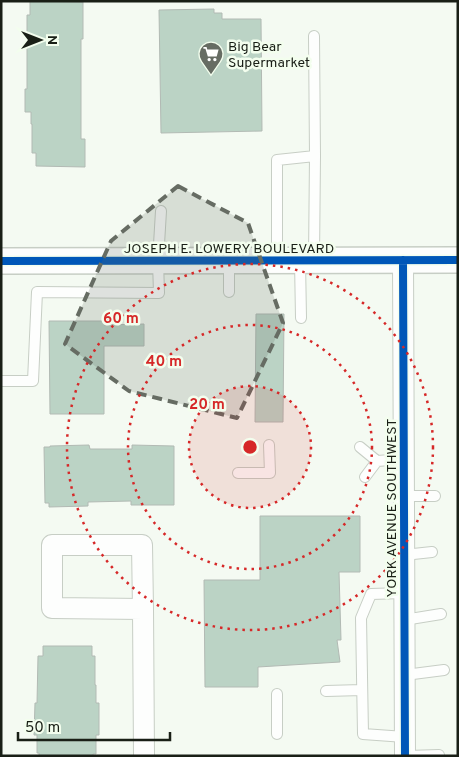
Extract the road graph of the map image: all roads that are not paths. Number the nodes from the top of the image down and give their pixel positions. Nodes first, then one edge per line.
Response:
1 (314, 36) dead end
2 (315, 156) junction
3 (161, 211) dead end
4 (403, 260) junction
5 (458, 260) edge
6 (1, 261) edge
7 (158, 261) junction
8 (229, 261) junction
9 (297, 261) junction
10 (229, 292) dead end
11 (301, 318) dead end
12 (1, 381) edge
13 (269, 445) dead end
14 (360, 447) dead end
15 (404, 459) junction
16 (377, 461) junction
17 (238, 474) dead end
18 (365, 477) dead end
19 (404, 496) junction
20 (435, 496) dead end
21 (432, 552) dead end
22 (404, 555) junction
23 (404, 593) junction
24 (143, 609) junction
25 (441, 614) dead end
26 (404, 620) junction
27 (444, 670) dead end
28 (404, 675) junction
29 (362, 690) junction
30 (326, 691) dead end
31 (277, 694) dead end
32 (277, 734) dead end
33 (405, 749) edge
34 (439, 755) edge
35 (144, 756) edge

1 - 2 lane
2 - 9 lane
2 - 9 lane
3 - 7 lane
4 - 5 street, JOSEPH E. LOWERY BOULEVARD
4 - 9 street, JOSEPH E. LOWERY BOULEVARD
4 - 15 street, YORK AVENUE SOUTHWEST
6 - 7 street, JOSEPH E. LOWERY BOULEVARD
7 - 8 street, JOSEPH E. LOWERY BOULEVARD
7 - 12 lane
8 - 9 street, JOSEPH E. LOWERY BOULEVARD
8 - 10 lane
9 - 11 lane
13 - 17 lane
14 - 16 lane
15 - 16 lane
15 - 19 street, YORK AVENUE SOUTHWEST
16 - 18 lane
19 - 20 lane
19 - 22 street, YORK AVENUE SOUTHWEST
21 - 22 lane
22 - 23 street, YORK AVENUE SOUTHWEST
23 - 26 street, YORK AVENUE SOUTHWEST
23 - 29 lane
24 - 24 street
24 - 35 street
25 - 26 lane
26 - 28 street, YORK AVENUE SOUTHWEST
27 - 28 lane
28 - 33 street, YORK AVENUE SOUTHWEST
29 - 30 lane
29 - 33 lane
31 - 32 lane
33 - 34 lane

